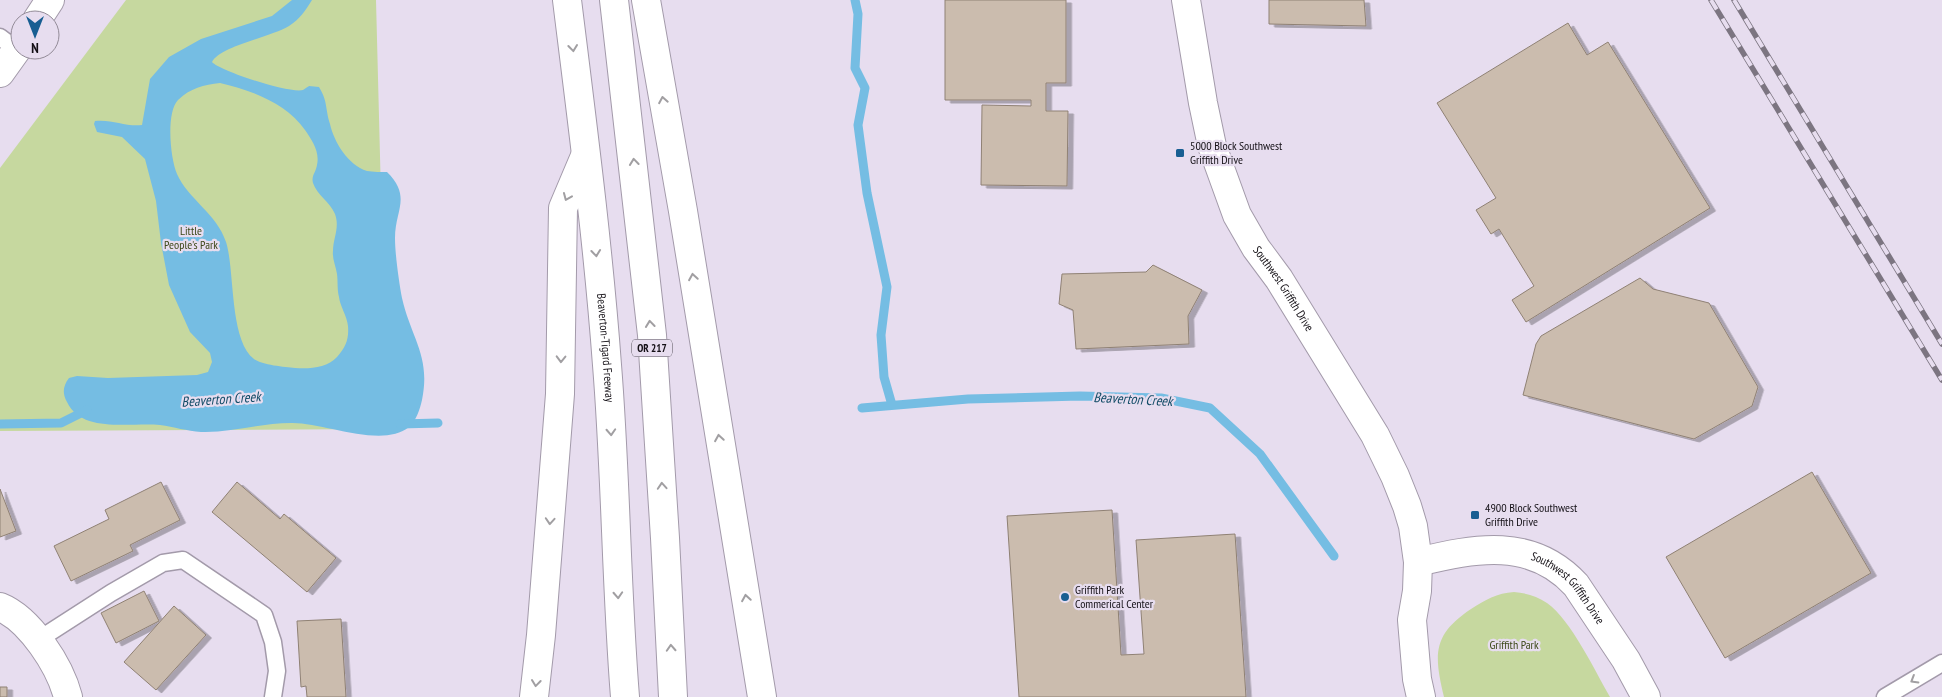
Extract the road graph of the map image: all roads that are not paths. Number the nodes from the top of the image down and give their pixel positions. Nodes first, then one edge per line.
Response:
1 (567, 0) edge
2 (614, 0) edge
3 (646, 0) edge
4 (1186, 0) edge
5 (10, 49) edge
6 (0, 74) edge
7 (586, 152) junction
8 (1418, 562) junction
9 (0, 607) edge
10 (38, 640) junction
11 (1942, 663) edge
12 (68, 697) edge
13 (273, 697) edge
14 (534, 697) edge
15 (626, 697) edge
16 (673, 697) edge
17 (762, 697) edge
18 (1421, 697) edge
19 (1646, 697) edge
20 (1886, 697) edge

1 -> 7 main road, Beaverton-Tigard Freeway
16 -> 2 main road, OR 217
17 -> 3 main road
4 - 8 main road, Southwest Griffith Drive
5 - 6 main road
7 -> 14 main road
7 -> 15 main road, Beaverton-Tigard Freeway
8 - 18 main road, Southwest Griffith Drive
8 - 19 main road, Southwest Griffith Drive
9 - 10 main road
10 - 12 main road
10 - 13 lane
11 -> 20 lane

